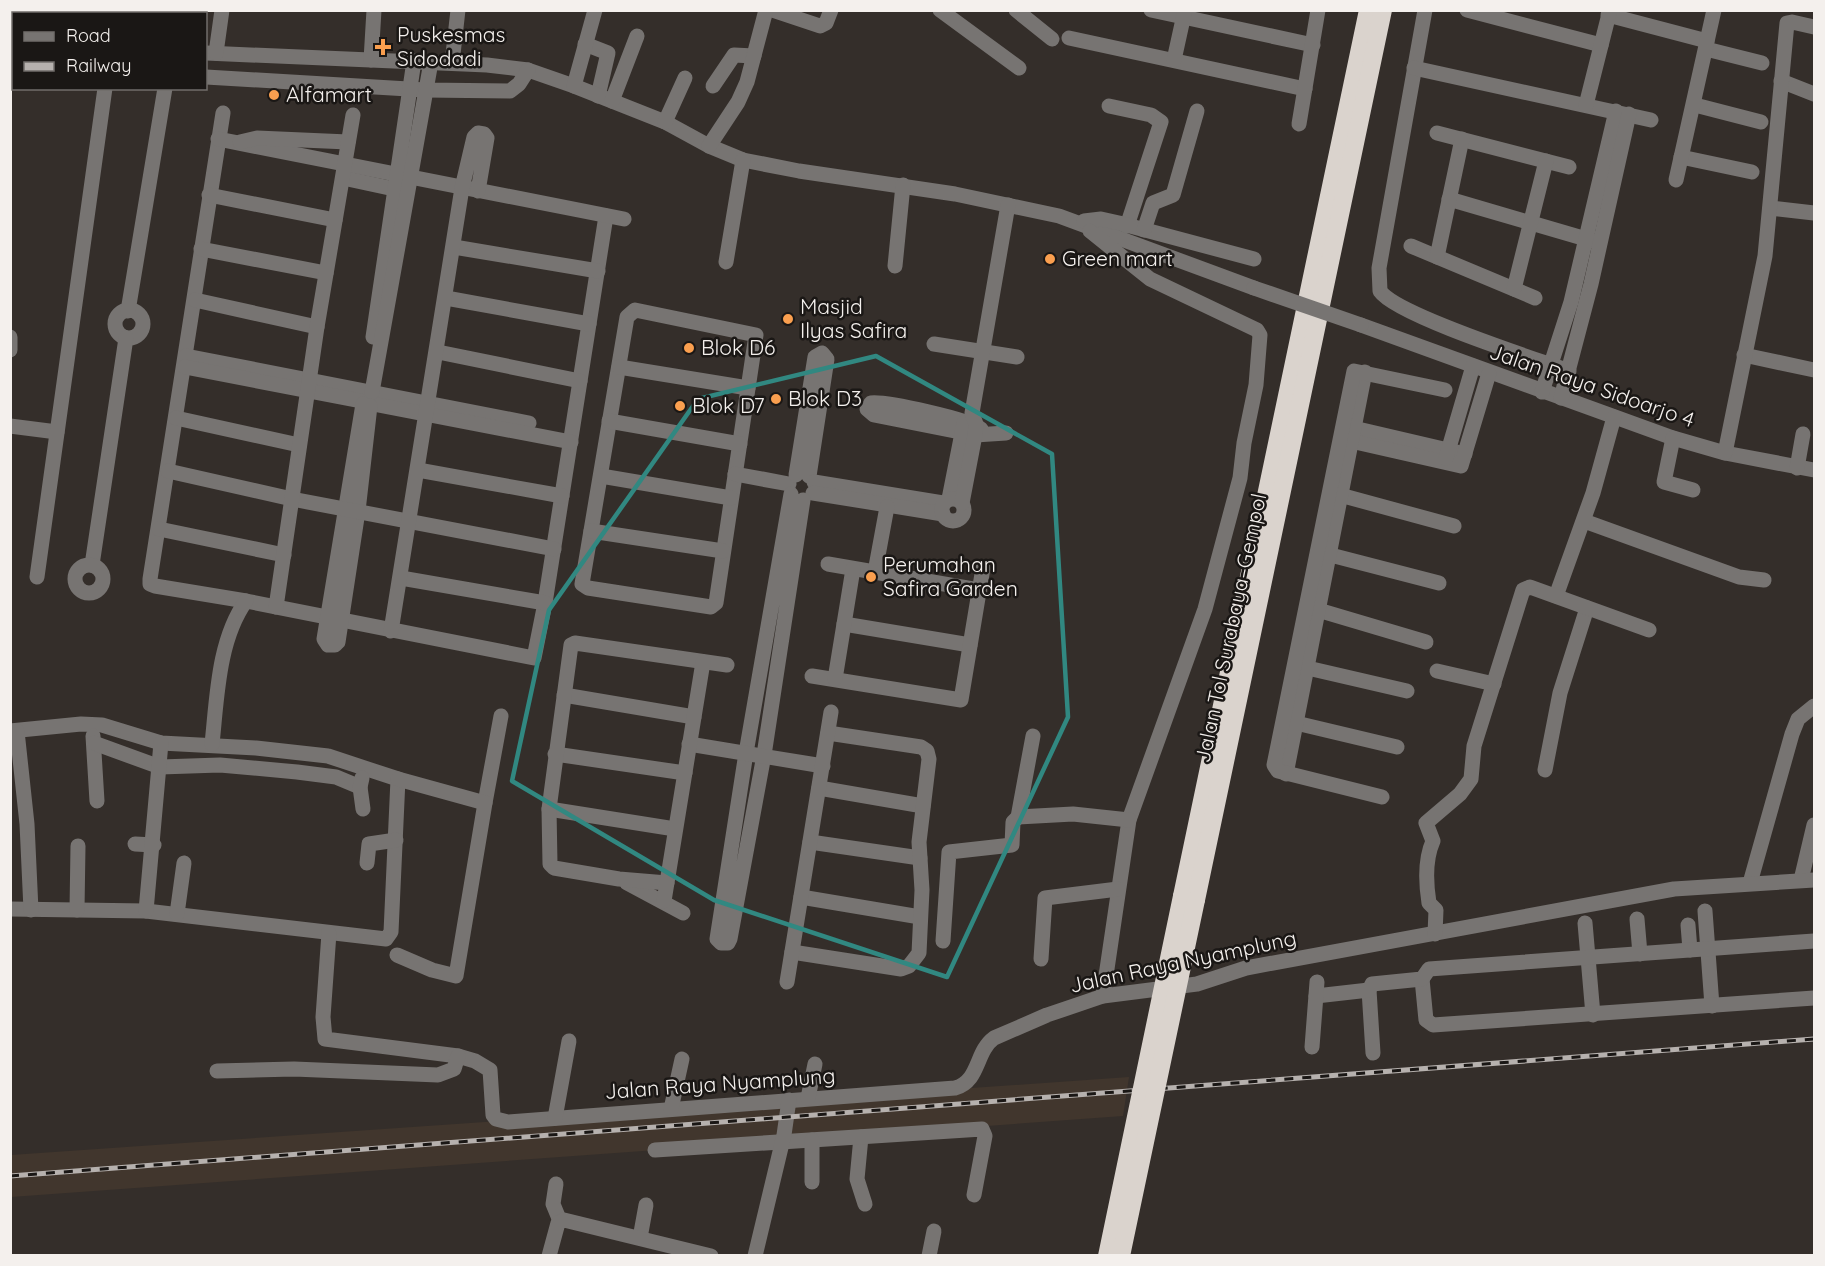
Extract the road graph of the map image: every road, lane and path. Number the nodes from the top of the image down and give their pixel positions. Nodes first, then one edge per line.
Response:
1 (222, 10) edge
2 (374, 10) edge
3 (458, 10) edge
4 (595, 10) edge
5 (766, 10) edge
6 (772, 10) edge
7 (831, 10) edge
8 (940, 10) edge
9 (1016, 10) edge
10 (1151, 10) edge
11 (1318, 10) edge
12 (1368, 10) edge
13 (1383, 10) edge
14 (1425, 10) edge
15 (1714, 10) edge
16 (1476, 12) edge
17 (1609, 13) edge
18 (1184, 14) edge
19 (959, 17) edge
20 (1815, 27) edge
21 (637, 36) dead end
22 (1069, 38) dead end
23 (1052, 39) dead end
24 (585, 44) junction
25 (1313, 45) junction
26 (1601, 45) junction
27 (1707, 45) junction
28 (211, 53) edge
29 (754, 56) junction
30 (371, 60) junction
31 (1174, 60) junction
32 (414, 61) junction
33 (430, 62) junction
34 (452, 63) junction
35 (1762, 63) dead end
36 (1019, 68) dead end
37 (1414, 68) junction
38 (528, 70) junction
39 (207, 76) edge
40 (685, 78) dead end
41 (1781, 81) junction
42 (574, 86) junction
43 (713, 86) dead end
44 (408, 89) junction
45 (1305, 89) junction
46 (105, 90) edge
47 (165, 90) edge
48 (425, 90) junction
49 (1815, 94) edge
50 (605, 98) junction
51 (1586, 105) junction
52 (1695, 105) junction
53 (1109, 106) dead end
54 (1197, 111) dead end
55 (1622, 112) junction
56 (223, 113) dead end
57 (353, 115) dead end
58 (1651, 120) dead end
59 (665, 122) junction
60 (1761, 122) dead end
61 (1299, 124) dead end
62 (1437, 133) dead end
63 (218, 139) junction
64 (1462, 140) junction
65 (240, 142) junction
66 (348, 142) junction
67 (709, 146) junction
68 (1682, 156) junction
69 (743, 160) junction
70 (1546, 161) junction
71 (1569, 167) dead end
72 (344, 172) junction
73 (1752, 172) dead end
74 (1676, 180) dead end
75 (399, 181) junction
76 (903, 185) junction
77 (462, 188) junction
78 (478, 191) junction
79 (209, 195) junction
80 (1449, 199) junction
81 (1008, 205) junction
82 (1770, 208) junction
83 (1815, 213) edge
84 (606, 216) junction
85 (624, 219) dead end
86 (336, 220) junction
87 (1079, 222) junction
88 (1530, 222) junction
89 (1126, 226) junction
90 (1144, 230) junction
91 (1592, 240) junction
92 (1412, 246) dead end
93 (454, 247) junction
94 (201, 249) junction
95 (1437, 257) junction
96 (1254, 259) dead end
97 (726, 262) dead end
98 (895, 266) dead end
99 (598, 271) junction
100 (326, 273) junction
101 (1514, 289) junction
102 (446, 298) junction
103 (1534, 298) dead end
104 (195, 300) junction
105 (589, 324) junction
106 (317, 327) junction
107 (10, 337) edge
108 (934, 344) dead end
109 (10, 350) edge
110 (983, 351) junction
111 (438, 352) junction
112 (1744, 354) junction
113 (1017, 357) dead end
114 (185, 362) junction
115 (1551, 364) junction
116 (1473, 366) junction
117 (619, 367) junction
118 (1815, 370) edge
119 (1569, 371) junction
120 (1489, 373) junction
121 (580, 381) junction
122 (308, 386) junction
123 (748, 388) junction
124 (1445, 390) dead end
125 (1542, 392) junction
126 (368, 398) junction
127 (1561, 398) junction
128 (428, 408) junction
129 (1614, 417) junction
130 (176, 418) junction
131 (609, 421) junction
132 (10, 426) edge
133 (972, 426) junction
134 (57, 432) junction
135 (1006, 433) dead end
136 (1347, 433) junction
137 (1803, 434) dead end
138 (572, 437) junction
139 (1673, 438) junction
140 (740, 444) junction
141 (299, 445) junction
142 (1449, 448) junction
143 (1725, 453) junction
144 (1465, 454) junction
145 (1444, 464) junction
146 (1797, 468) junction
147 (418, 470) junction
148 (1815, 470) edge
149 (168, 471) junction
150 (735, 474) junction
151 (601, 476) junction
152 (802, 486) junction
153 (1694, 490) dead end
154 (1340, 495) junction
155 (562, 496) junction
156 (732, 498) junction
157 (292, 499) junction
158 (949, 505) junction
159 (887, 507) junction
160 (352, 510) junction
161 (410, 521) junction
162 (1584, 521) junction
163 (1454, 526) dead end
164 (159, 529) junction
165 (591, 531) junction
166 (554, 549) junction
167 (723, 551) junction
168 (1322, 553) junction
169 (284, 555) junction
170 (828, 564) dead end
171 (92, 565) dead end
172 (983, 568) dead end
173 (853, 569) junction
174 (875, 572) junction
175 (37, 577) dead end
176 (401, 578) junction
177 (1764, 580) dead end
178 (1439, 583) dead end
179 (980, 590) junction
180 (1556, 596) junction
181 (246, 601) junction
182 (545, 603) junction
183 (276, 607) junction
184 (1587, 608) junction
185 (1318, 610) junction
186 (334, 620) junction
187 (844, 624) junction
188 (1649, 630) dead end
189 (391, 631) junction
190 (1426, 642) dead end
191 (970, 645) junction
192 (703, 662) junction
193 (727, 665) dead end
194 (1300, 667) junction
195 (1437, 671) dead end
196 (812, 676) dead end
197 (835, 679) junction
198 (1494, 684) junction
199 (1407, 691) dead end
200 (564, 695) junction
201 (1815, 706) edge
202 (831, 712) dead end
203 (501, 716) dead end
204 (694, 717) junction
205 (1296, 723) junction
206 (828, 733) junction
207 (92, 734) junction
208 (1033, 736) dead end
209 (16, 738) edge
210 (212, 744) junction
211 (689, 744) junction
212 (1397, 747) dead end
213 (746, 753) junction
214 (555, 754) junction
215 (764, 755) junction
216 (161, 756) junction
217 (255, 759) junction
218 (823, 766) junction
219 (1545, 770) dead end
220 (684, 773) junction
221 (1286, 774) junction
222 (362, 779) junction
223 (398, 779) junction
224 (819, 788) junction
225 (1382, 797) dead end
226 (97, 801) dead end
227 (485, 803) junction
228 (923, 806) junction
229 (363, 809) dead end
230 (549, 809) junction
231 (1018, 816) junction
232 (1129, 820) junction
233 (1815, 825) edge
234 (675, 829) junction
235 (386, 840) junction
236 (810, 842) junction
237 (135, 844) dead end
238 (154, 845) junction
239 (78, 846) dead end
240 (920, 858) junction
241 (184, 863) dead end
242 (367, 863) dead end
243 (619, 879) junction
244 (1808, 880) edge
245 (667, 883) junction
246 (1750, 883) junction
247 (1118, 887) junction
248 (801, 897) junction
249 (1189, 898) junction
250 (664, 901) junction
251 (10, 909) edge
252 (31, 910) junction
253 (77, 910) junction
254 (146, 911) junction
255 (1705, 911) dead end
256 (682, 913) dead end
257 (177, 914) junction
258 (920, 917) junction
259 (1637, 920) dead end
260 (1585, 923) dead end
261 (1689, 925) dead end
262 (329, 933) junction
263 (1435, 934) junction
264 (1815, 940) edge
265 (943, 942) dead end
266 (1700, 949) junction
267 (792, 952) junction
268 (1640, 954) junction
269 (397, 955) dead end
270 (1588, 958) junction
271 (1041, 959) dead end
272 (1422, 979) junction
273 (787, 982) dead end
274 (1369, 990) junction
275 (1103, 996) junction
276 (1815, 998) edge
277 (1706, 1006) junction
278 (1593, 1015) junction
279 (569, 1041) dead end
280 (1312, 1047) dead end
281 (1373, 1053) dead end
282 (458, 1056) junction
283 (682, 1059) dead end
284 (815, 1064) dead end
285 (217, 1071) dead end
286 (808, 1098) junction
287 (789, 1100) junction
288 (671, 1109) junction
289 (555, 1118) junction
290 (861, 1137) junction
291 (812, 1140) junction
292 (783, 1141) junction
293 (655, 1150) dead end
294 (812, 1182) dead end
295 (556, 1184) dead end
296 (974, 1195) dead end
297 (865, 1204) dead end
298 (646, 1205) dead end
299 (560, 1221) junction
300 (934, 1231) dead end
301 (640, 1238) junction
302 (549, 1256) edge
303 (711, 1256) edge
304 (755, 1256) edge
305 (929, 1256) edge
306 (1107, 1256) edge
307 (1121, 1256) edge

1 - 28 street
2 - 30 street
3 - 34 street
4 - 24 street
5 - 29 street
6 - 7 street
8 - 19 street
9 - 23 street
10 - 18 street
11 - 25 street
12 - 249 highway, Jalan Tol Surabaya–Gempol
13 - 249 highway, Jalan Tol Surabaya–Gempol
14 - 37 street
15 - 27 street
16 - 26 street
17 - 26 street
17 - 27 street
18 - 25 street
18 - 31 street
19 - 36 street
20 - 41 street
21 - 50 street
22 - 31 street
24 - 42 street
24 - 50 street
25 - 45 street
26 - 51 street
27 - 35 street
27 - 52 street
28 - 30 street
29 - 43 street
29 - 67 street
30 - 32 street
31 - 45 street
32 - 33 street
32 - 44 street
33 - 34 street
33 - 48 street
34 - 38 street
37 - 51 street
37 - 115 street
38 - 42 street
38 - 48 street
39 - 44 street
40 - 59 street
41 - 49 street
41 - 82 street
42 - 50 street
44 - 48 street
44 - 75 street
45 - 61 street
46 - 134 street
47 - 171 street
48 - 75 street
50 - 59 street
51 - 55 street
52 - 60 street
52 - 68 street
53 - 89 street
54 - 90 street
55 - 58 street
55 - 91 street
56 - 63 street
57 - 66 street
59 - 67 street
62 - 64 street
63 - 65 street
63 - 79 street
64 - 70 street
64 - 80 street
65 - 66 street
65 - 72 street
66 - 72 street
67 - 69 street
68 - 73 street
68 - 74 street
69 - 76 street
69 - 97 street
70 - 71 street
70 - 88 street
72 - 75 street
72 - 86 street
75 - 77 street
75 - 126 street
76 - 81 street
76 - 98 street
77 - 78 street
77 - 78 street
77 - 93 street
78 - 84 street
79 - 86 street
79 - 94 street
80 - 88 street
80 - 95 street
81 - 87 street
81 - 110 street
82 - 83 street
82 - 112 street
84 - 85 street
84 - 99 street
86 - 100 street
87 - 89 street
87 - 116 street, Jalan Raya Sidoarjo 4, bridge
87 - 232 street
88 - 91 street
88 - 101 street
89 - 90 street
90 - 96 street
91 - 115 street
91 - 119 street
92 - 95 street
93 - 99 street
93 - 102 street
94 - 100 street
94 - 104 street
95 - 101 street
99 - 105 street
100 - 106 street
101 - 103 street
102 - 105 street
102 - 111 street
104 - 106 street
104 - 114 street
105 - 121 street
106 - 122 street
107 - 109 street
108 - 110 street
110 - 113 street
110 - 133 street
111 - 121 street
111 - 128 street
112 - 118 street
112 - 143 street
114 - 122 street
114 - 130 street
115 - 119 street
115 - 125 street
116 - 120 street, Jalan Raya Sidoarjo 4
116 - 142 street
117 - 123 street
117 - 123 street
117 - 131 street
119 - 127 street
120 - 125 street, Jalan Raya Sidoarjo 4
120 - 144 street
121 - 138 street
122 - 126 street
122 - 141 street
123 - 140 street
124 - 136 street
125 - 127 street, Jalan Raya Sidoarjo 4
126 - 128 street
126 - 160 street
127 - 129 street, Jalan Raya Sidoarjo 4
128 - 138 street
128 - 147 street
129 - 139 street, Jalan Raya Sidoarjo 4
129 - 162 street
130 - 141 street
130 - 149 street
131 - 140 street
131 - 151 street
132 - 134 street
133 - 133 street
133 - 135 street
133 - 158 street
134 - 175 street
136 - 142 street
136 - 145 street
136 - 154 street
136 - 168 street
137 - 146 street
138 - 155 street
139 - 143 street, Jalan Raya Sidoarjo 4
139 - 153 street
140 - 150 street
141 - 157 street
142 - 144 street
142 - 145 street
143 - 146 street, Jalan Raya Sidoarjo 4
144 - 145 street
146 - 148 street, Jalan Raya Sidoarjo 4
147 - 155 street
147 - 161 street
149 - 157 street
149 - 164 street
150 - 152 street
150 - 156 street
151 - 156 street
151 - 165 street
152 - 152 street
152 - 158 street
152 - 159 street
152 - 213 street
152 - 215 street
154 - 163 street
154 - 168 street
155 - 166 street
156 - 167 street
157 - 160 street
157 - 169 street
158 - 159 street
159 - 174 street
160 - 161 street
160 - 186 street
161 - 166 street
161 - 176 street
162 - 177 street
162 - 180 street
164 - 169 street
164 - 181 street
165 - 167 street
165 - 167 street
166 - 182 street
168 - 178 street
168 - 185 street
168 - 194 street
169 - 183 street
170 - 173 street
172 - 179 street
173 - 174 street
173 - 187 street
174 - 179 street
176 - 182 street
176 - 189 street
179 - 191 street
180 - 184 street
180 - 198 street
181 - 183 street
181 - 210 street
182 - 189 street
183 - 186 street
184 - 188 street
184 - 219 street
185 - 190 street
185 - 194 street
186 - 189 street
187 - 191 street
187 - 197 street
191 - 197 street
192 - 193 street
192 - 200 street
192 - 204 street
194 - 199 street
194 - 205 street
194 - 221 street
195 - 198 street
196 - 197 street
198 - 263 street
200 - 204 street
200 - 214 street
201 - 246 street
202 - 206 street
203 - 227 street
204 - 211 street
205 - 212 street
205 - 221 street
206 - 218 street
206 - 228 street
207 - 209 street
207 - 216 street
207 - 216 street
207 - 226 street
208 - 231 street
209 - 252 street
210 - 216 street
210 - 217 street
211 - 213 street
211 - 220 street
213 - 215 street
213 - 215 street
214 - 220 street
214 - 230 street
215 - 218 street
216 - 217 street
216 - 238 street
217 - 222 street
218 - 224 street
220 - 234 street
221 - 225 street
222 - 223 street
222 - 229 street
223 - 227 street
223 - 235 street
224 - 228 street
224 - 236 street
227 - 269 street
228 - 240 street
230 - 234 street
230 - 243 street
231 - 232 street
231 - 265 street
232 - 247 street
233 - 244 street
234 - 245 street
235 - 242 street
235 - 262 street
236 - 240 street
236 - 248 street
237 - 238 street
238 - 254 street
239 - 253 street
240 - 258 street
241 - 257 street
243 - 245 street
243 - 250 street
244 - 246 street, Jalan Raya Nyamplung
245 - 250 street
246 - 263 street, Jalan Raya Nyamplung
247 - 271 street
247 - 275 street
248 - 258 street
248 - 267 street
249 - 306 highway, Jalan Tol Surabaya–Gempol, bridge
249 - 307 highway, Jalan Tol Surabaya–Gempol, bridge
250 - 256 street
251 - 252 street
252 - 253 street
253 - 254 street
254 - 257 street
255 - 266 street
257 - 262 street
258 - 267 street
259 - 268 street
260 - 270 street
261 - 266 street
262 - 282 street
263 - 275 street, Jalan Raya Nyamplung
264 - 266 street
266 - 268 street
266 - 277 street
267 - 273 street
268 - 270 street
270 - 272 street
270 - 278 street
272 - 274 street
272 - 278 street
274 - 280 street
274 - 281 street
275 - 286 street, Jalan Raya Nyamplung
276 - 277 street
277 - 278 street
279 - 289 street
282 - 285 street
282 - 289 street, Jalan Raya Nyamplung
283 - 288 street
284 - 286 street
286 - 287 street, Jalan Raya Nyamplung
287 - 288 street, Jalan Raya Nyamplung
287 - 292 street
288 - 289 street, Jalan Raya Nyamplung
290 - 291 street
290 - 296 street
290 - 297 street
291 - 292 street
291 - 294 street
292 - 293 street
292 - 304 street
295 - 299 street
298 - 301 street
299 - 301 street
299 - 302 street
300 - 305 street
301 - 303 street

